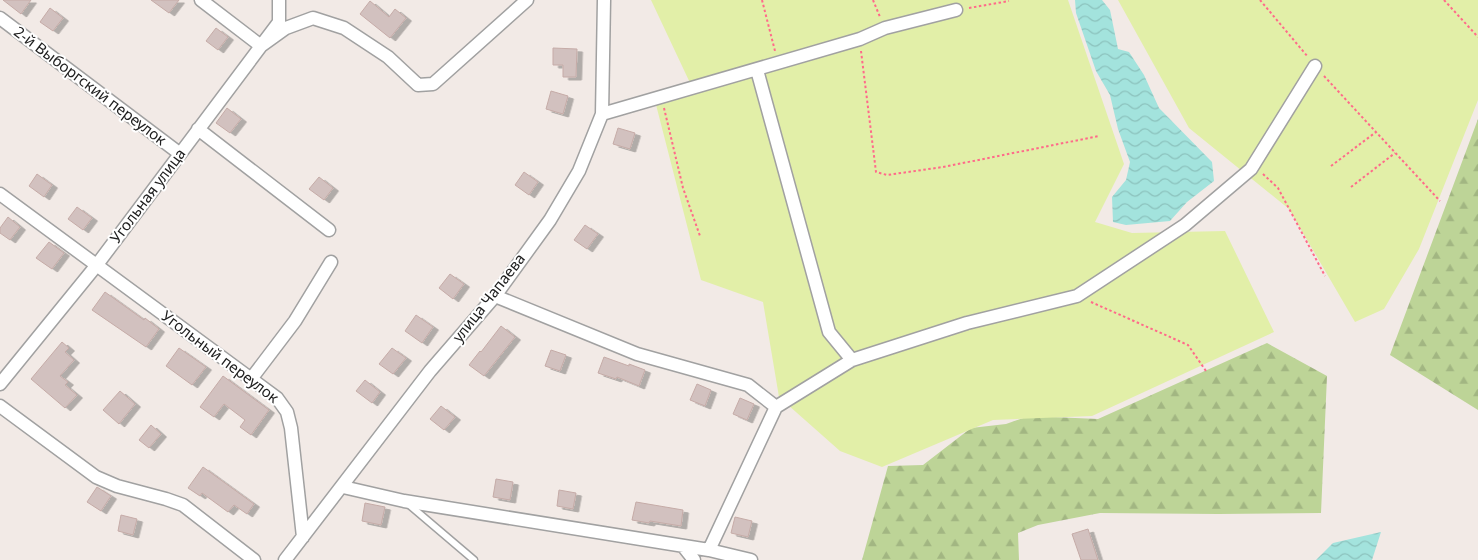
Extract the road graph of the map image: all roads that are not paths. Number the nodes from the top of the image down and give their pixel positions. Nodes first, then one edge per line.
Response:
1 (201, 0) edge
2 (279, 0) edge
3 (527, 0) edge
4 (604, 0) edge
5 (956, 10) road end
6 (0, 18) edge
7 (260, 46) junction
8 (1315, 66) road end
9 (757, 70) junction
10 (602, 114) junction
11 (198, 129) junction
12 (179, 154) junction
13 (0, 194) edge
14 (329, 230) dead end
15 (331, 262) dead end
16 (96, 266) junction
17 (495, 296) junction
18 (852, 360) junction
19 (251, 379) junction
20 (0, 384) edge
21 (0, 406) edge
22 (776, 408) junction
23 (343, 487) junction
24 (404, 501) junction
25 (303, 538) junction
26 (683, 546) junction
27 (708, 550) junction
28 (254, 560) edge
29 (285, 560) edge
30 (474, 560) edge
31 (694, 560) edge
32 (750, 560) edge

1 - 7 street
2 - 7 street, Угольная улица
3 - 7 street
4 - 10 street, улица Чапаева
5 - 9 street
6 - 12 street, 2-й Выборгский переулок
7 - 11 street, Угольная улица
8 - 18 street
9 - 10 street
9 - 18 street
10 - 17 street, улица Чапаева
11 - 12 street, Угольная улица
11 - 14 street
12 - 16 street, Угольная улица
13 - 16 street, Угольный переулок
15 - 19 street
16 - 19 street, Угольный переулок
16 - 20 street, Угольная улица
17 - 22 street
17 - 23 street, улица Чапаева
18 - 22 street
19 - 25 street, Угольный переулок
21 - 28 street
22 - 27 street
23 - 24 street
23 - 25 street, улица Чапаева
24 - 26 street
24 - 30 lane
25 - 29 street, улица Чапаева
26 - 27 street
26 - 31 street
27 - 32 street

